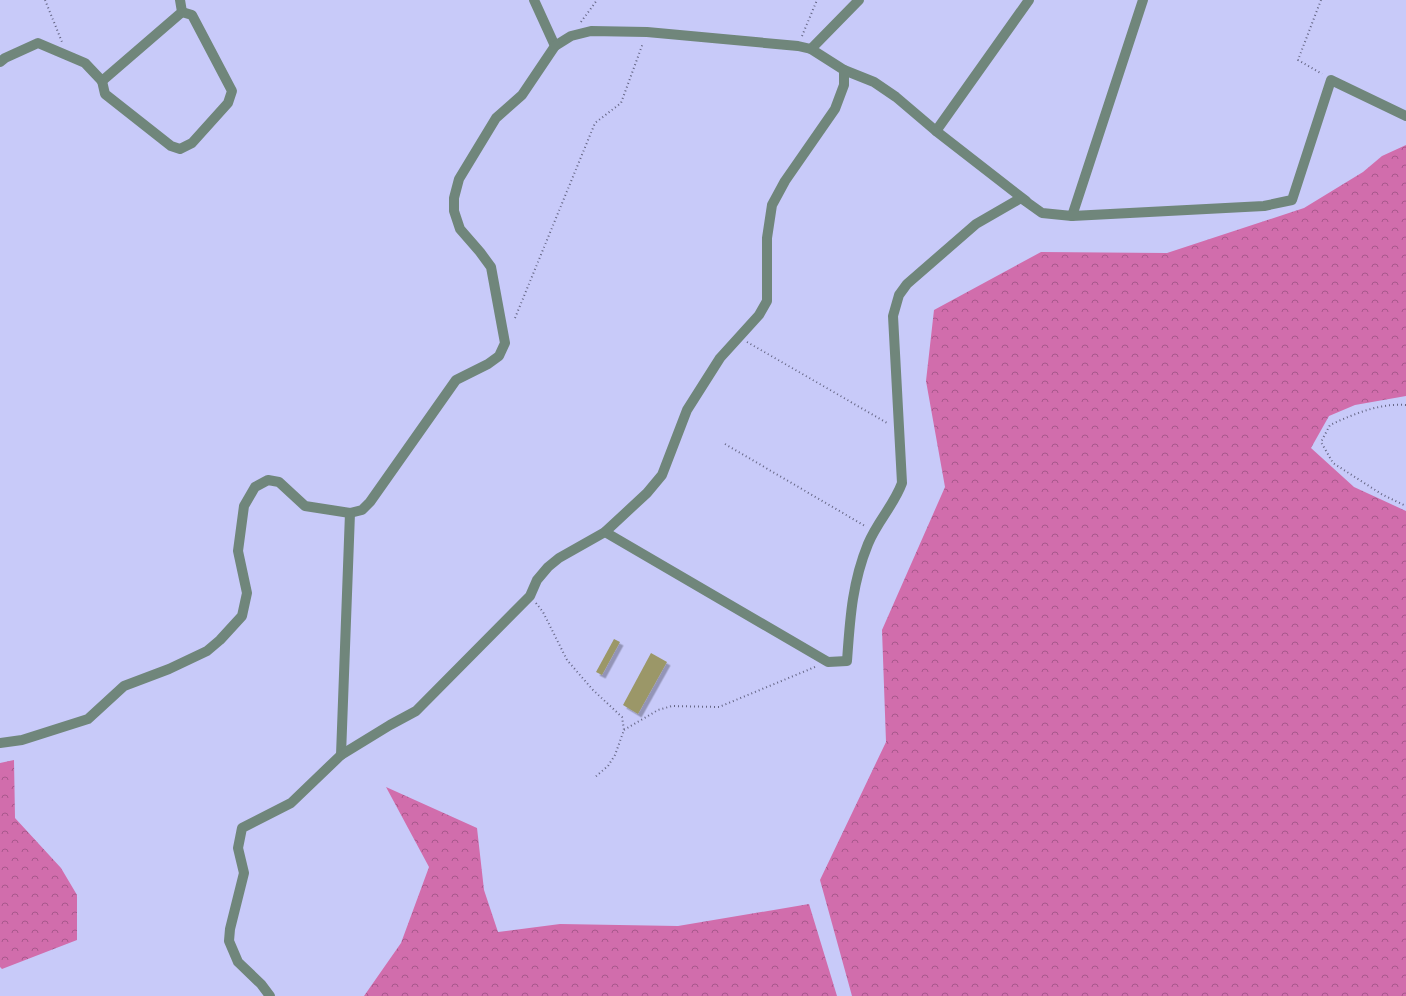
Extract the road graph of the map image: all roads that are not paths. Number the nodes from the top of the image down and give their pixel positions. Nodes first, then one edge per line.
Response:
1 (180, 0) edge
2 (534, 0) edge
3 (859, 0) edge
4 (1029, 0) edge
5 (1143, 0) edge
6 (182, 12) junction
7 (555, 46) junction
8 (811, 49) junction
9 (0, 62) edge
10 (844, 70) junction
11 (102, 81) junction
12 (1406, 116) edge
13 (936, 131) junction
14 (1042, 213) junction
15 (1072, 216) junction
16 (350, 513) junction
17 (605, 532) junction
18 (0, 743) edge
19 (341, 756) junction
20 (270, 996) edge

1 - 6 street
2 - 7 street
3 - 8 street
4 - 13 street
5 - 15 street
6 - 11 street
6 - 11 street
7 - 8 street
7 - 16 street
8 - 10 street
9 - 11 street
10 - 13 street
10 - 17 street
12 - 15 street
13 - 14 street
14 - 15 street
14 - 17 street
16 - 18 street
16 - 19 street
17 - 19 street
19 - 20 street

